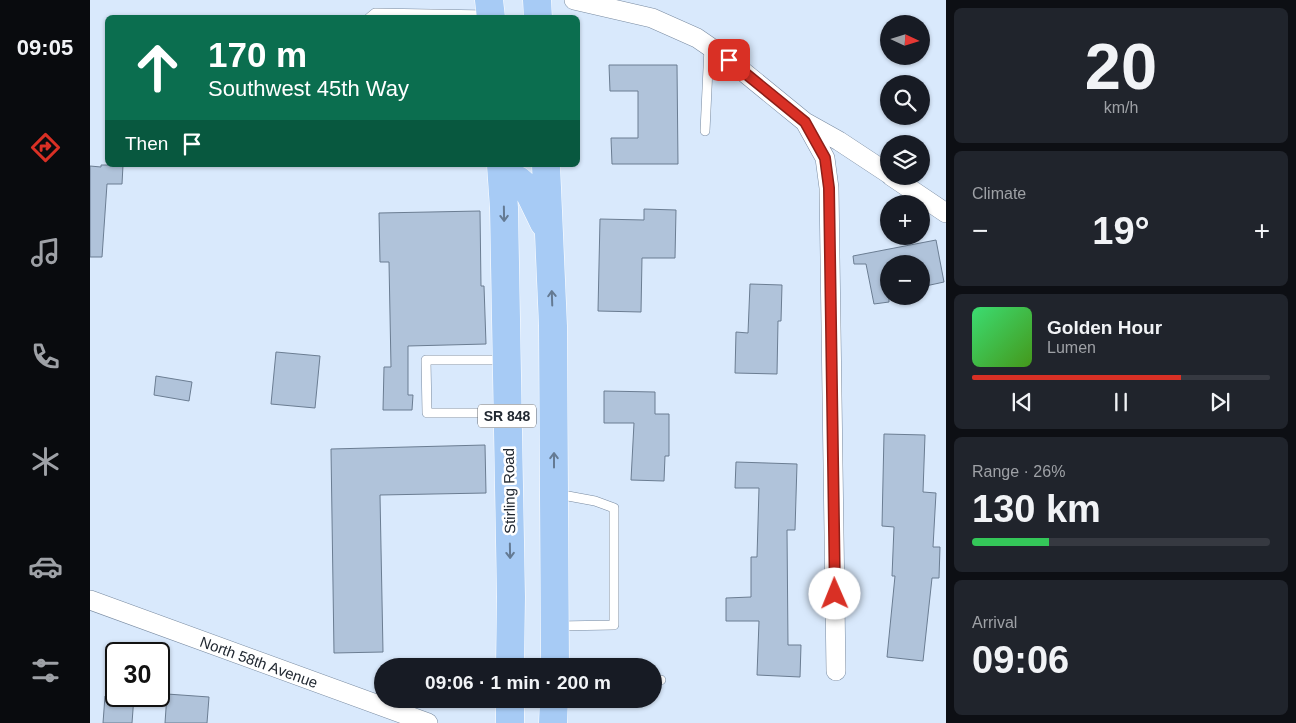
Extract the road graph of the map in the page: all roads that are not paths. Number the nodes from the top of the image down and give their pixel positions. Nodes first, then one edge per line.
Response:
1 (537, 0) edge
2 (574, 0) edge
3 (490, 11) edge
4 (373, 15) edge
5 (538, 15) edge
6 (709, 46) junction
7 (805, 122) junction
8 (705, 131) dead end
9 (546, 167) edge
10 (880, 168) edge
11 (501, 171) edge
12 (904, 185) edge
13 (946, 214) edge
14 (549, 234) junction
15 (506, 360) junction
16 (507, 413) junction
17 (554, 493) junction
18 (90, 600) edge
19 (555, 626) junction
20 (510, 658) edge
21 (555, 658) edge
22 (836, 671) dead end
23 (510, 708) edge
24 (554, 708) edge
25 (428, 723) edge
26 (510, 723) edge
27 (553, 723) edge

1 - 5 main road
2 - 6 street
3 - 4 lane
6 - 7 street
6 - 8 lane
7 - 10 street
7 - 22 street
9 - 14 main road, SR 848
11 - 14 main road
11 -> 15 main road, Stirling Road / SR 848
12 - 13 street
17 -> 14 main road, SR 848
15 - 16 main road, Stirling Road / SR 848
15 - 16 lane
16 -> 20 main road, Stirling Road / SR 848
17 - 19 main road, SR 848
17 - 19 lane
18 - 25 street, North 58th Avenue
19 - 21 main road, SR 848
23 - 26 main road
24 - 27 main road

